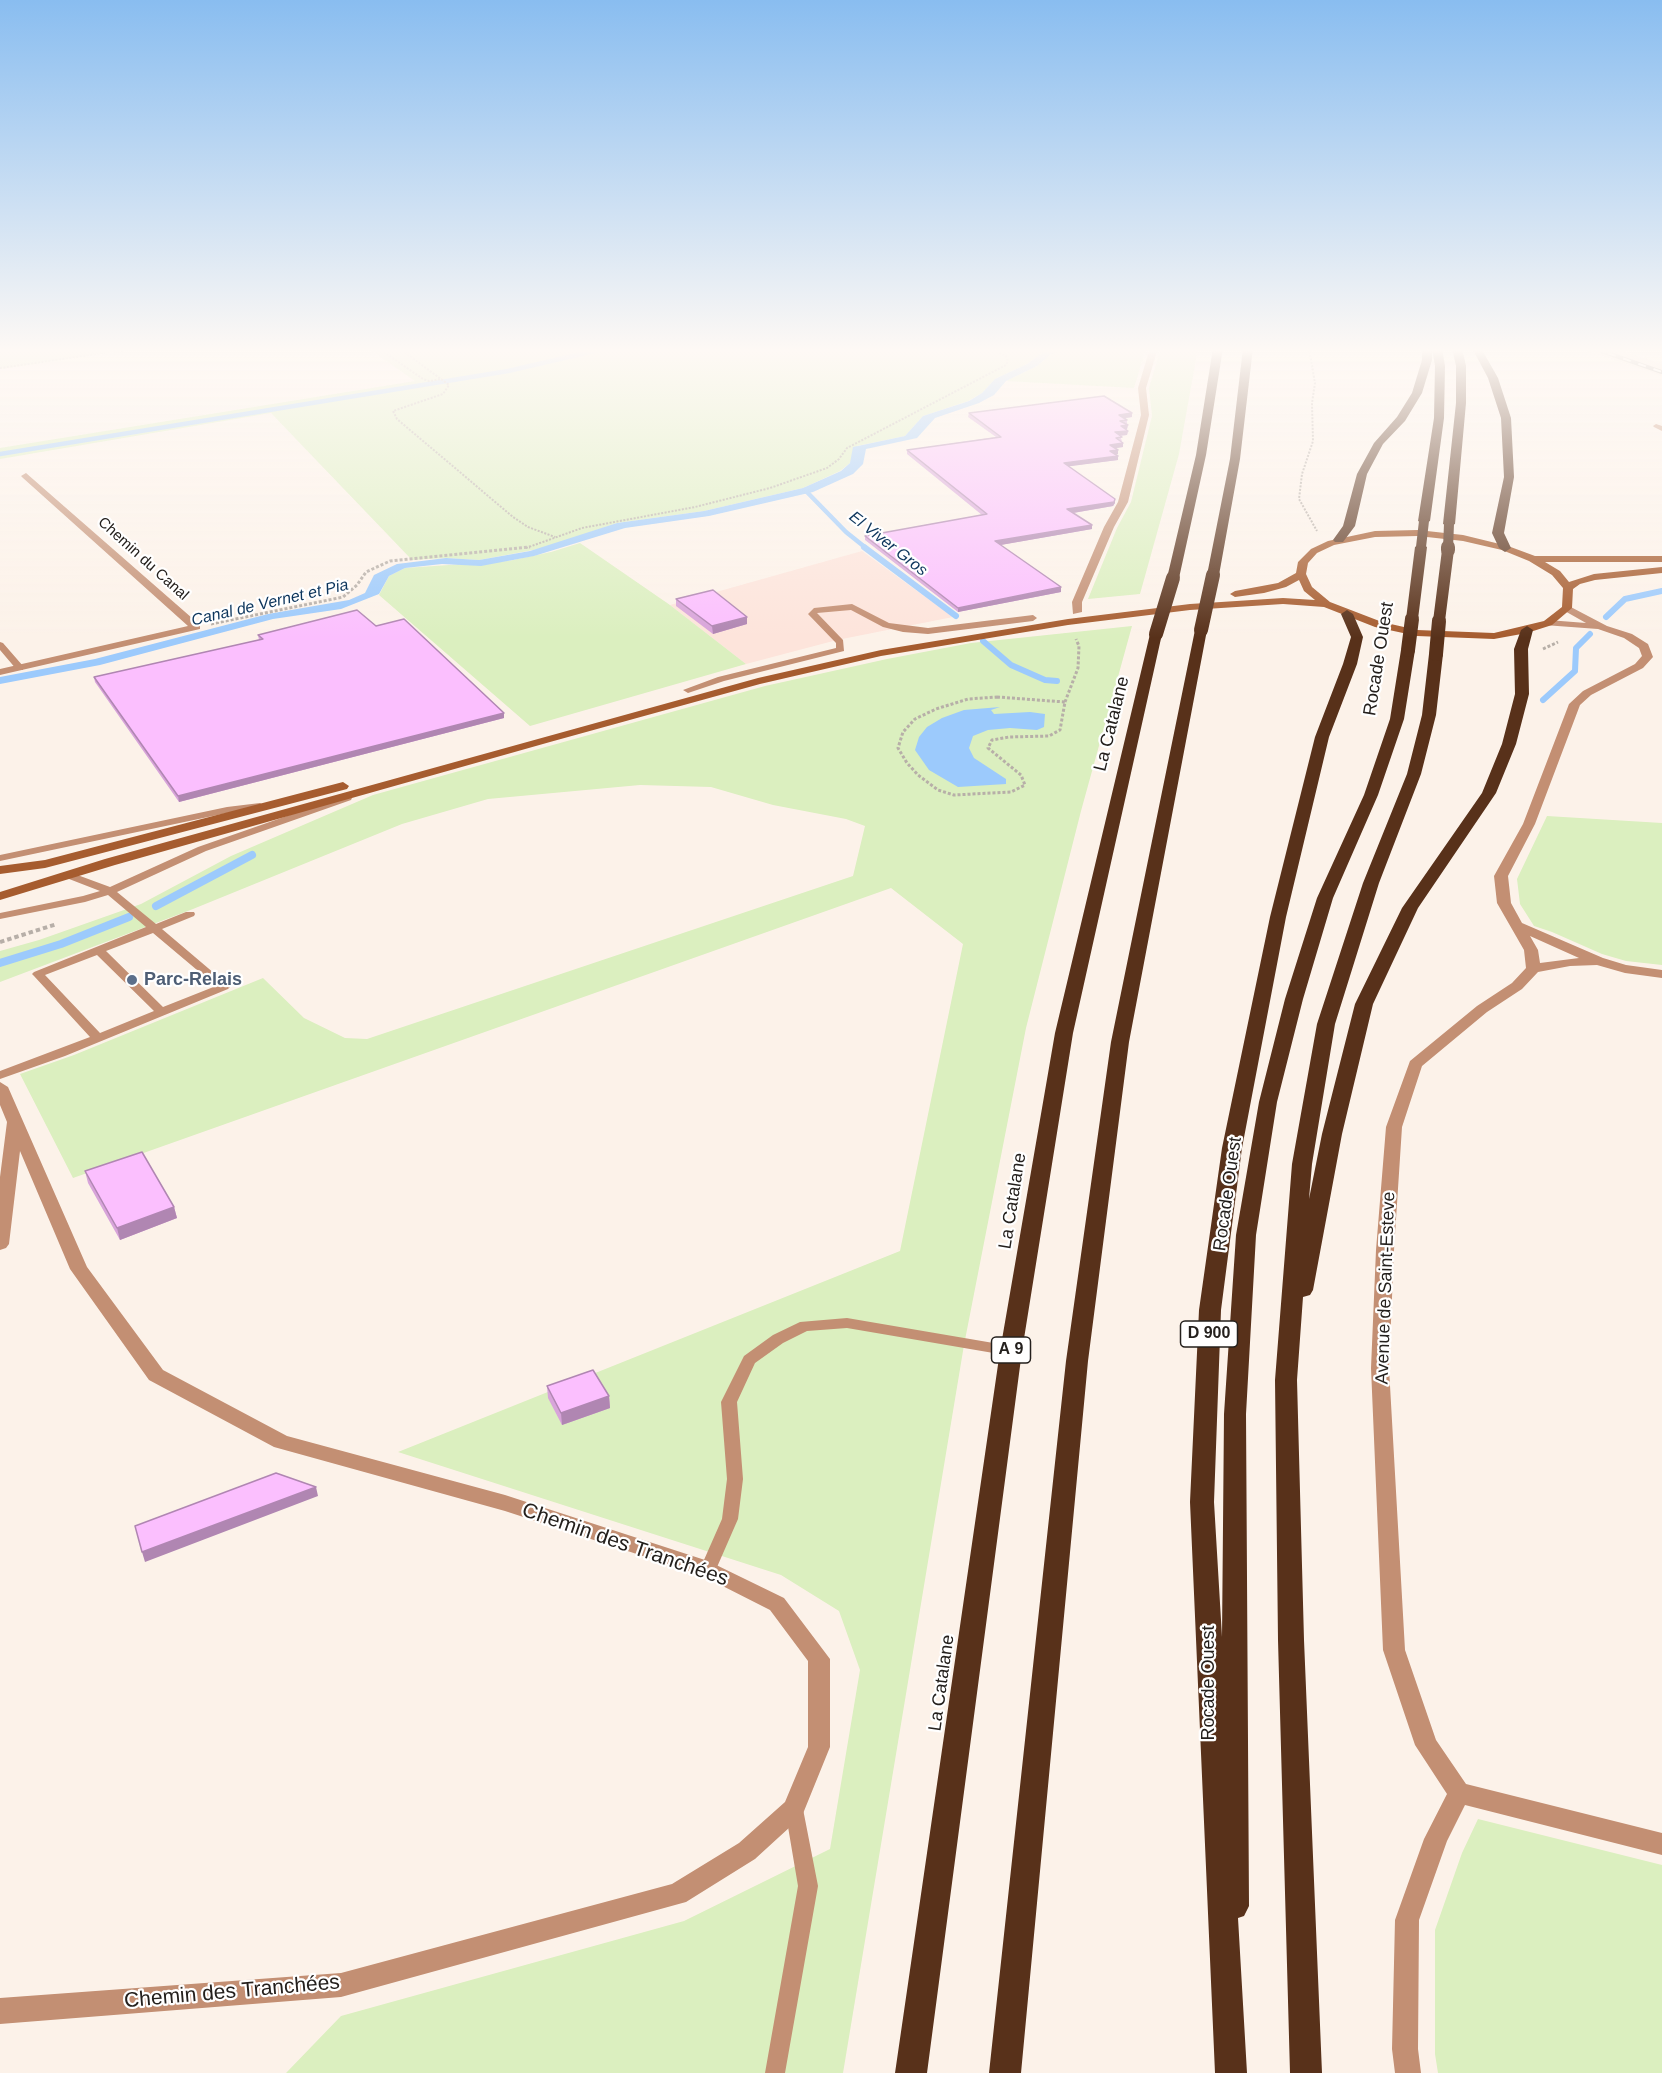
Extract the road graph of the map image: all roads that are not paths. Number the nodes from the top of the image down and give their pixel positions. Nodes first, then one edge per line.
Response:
1 (1137, 445) edge
2 (1203, 445) edge
3 (1237, 445) edge
4 (1378, 445) edge
5 (1435, 445) edge
6 (1457, 445) edge
7 (1507, 445) edge
8 (26, 476) dead end
9 (1335, 542) junction
10 (1505, 548) junction
11 (1533, 559) junction
12 (1662, 560) edge
13 (1662, 570) edge
14 (1301, 574) junction
15 (1568, 588) junction
16 (1326, 604) junction
17 (1567, 608) junction
18 (1077, 612) junction
19 (1347, 615) junction
20 (1033, 618) junction
21 (1548, 623) junction
22 (1604, 628) junction
23 (1527, 630) junction
24 (0, 645) edge
25 (20, 668) junction
26 (0, 672) edge
27 (688, 690) junction
28 (395, 782) junction
29 (273, 804) junction
30 (0, 858) edge
31 (0, 870) edge
32 (68, 875) junction
33 (110, 891) junction
34 (0, 896) edge
35 (190, 914) dead end
36 (0, 916) edge
37 (1518, 926) junction
38 (156, 927) junction
39 (99, 950) junction
40 (1598, 961) junction
41 (1533, 969) junction
42 (1662, 974) edge
43 (161, 1012) junction
44 (98, 1038) junction
45 (0, 1075) edge
46 (0, 1087) edge
47 (15, 1123) junction
48 (0, 1244) edge
49 (1011, 1351) junction
50 (1286, 1380) junction
51 (708, 1569) junction
52 (1459, 1792) junction
53 (794, 1809) junction
54 (1662, 1844) edge
55 (0, 2011) edge
56 (775, 2073) edge
57 (911, 2073) edge
58 (1005, 2073) edge
59 (1232, 2073) edge
60 (1306, 2073) edge
61 (1408, 2073) edge

1 - 18 street
2 - 49 highway, La Catalane / A 9, bridge
3 - 58 highway, bridge
4 - 9 highway
5 - 59 highway, Rocade Ouest / D 900, bridge
6 - 50 highway, bridge
7 - 10 highway
8 - 25 street, Chemin du Canal
9 - 10 main road
9 - 14 main road
10 - 11 main road
11 - 12 main road
11 - 15 main road
13 - 15 main road
14 - 16 main road
14 - 18 main road
15 - 17 main road
16 - 19 main road
16 - 28 main road
17 - 21 main road
17 - 22 street
18 - 20 main road
19 - 23 main road
19 - 59 highway, D 900
20 - 27 main road
20 - 27 lane
21 - 22 street
21 - 23 main road
22 - 37 street
23 - 50 highway
24 - 25 lane
25 - 26 street, Chemin du Canal
27 - 29 main road
28 - 32 main road
28 - 33 lane
29 - 30 lane
29 - 31 main road
32 - 33 lane
32 - 34 main road
33 - 36 lane
33 - 38 lane
35 - 38 lane
37 - 40 street
37 - 41 street
38 - 39 lane
38 - 43 lane
39 - 43 lane
39 - 44 lane
40 - 41 street
40 - 42 street
41 - 52 street, Avenue de Saint-Esteve
43 - 44 lane
44 - 45 lane
46 - 47 street, Chemin des Tranchées
47 - 48 street
47 - 51 street, Chemin des Tranchées
49 - 51 lane
49 - 57 highway, La Catalane / A 9
50 - 60 highway
51 - 53 street, Chemin des Tranchées
52 - 54 street
52 - 61 street
53 - 55 street, Chemin des Tranchées
53 - 56 lane

